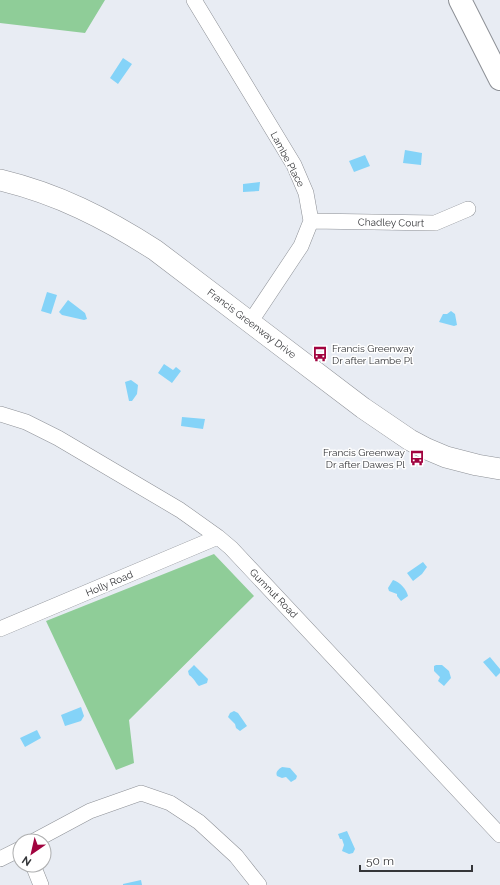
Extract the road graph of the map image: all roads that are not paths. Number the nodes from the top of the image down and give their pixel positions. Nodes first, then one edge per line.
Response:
1 (194, 0) edge
2 (460, 0) edge
3 (500, 79) edge
4 (0, 180) edge
5 (468, 209) dead end
6 (311, 221) junction
7 (251, 321) junction
8 (0, 414) edge
9 (500, 469) edge
10 (218, 537) junction
11 (0, 629) edge
12 (49, 833) edge
13 (500, 835) edge
14 (12, 853) edge
15 (0, 859) edge
16 (36, 873) edge
17 (41, 885) edge
18 (259, 885) edge

1 - 6 street, Lambe Place
2 - 3 main road
4 - 7 main road, Francis Greenway Drive
5 - 6 street, Chadley Court
6 - 7 street
7 - 9 main road, Francis Greenway Drive
8 - 10 street, Gumnut Road
10 - 11 street, Holly Road
10 - 13 street, Gumnut Road
12 - 18 street
14 - 15 street
16 - 17 street

